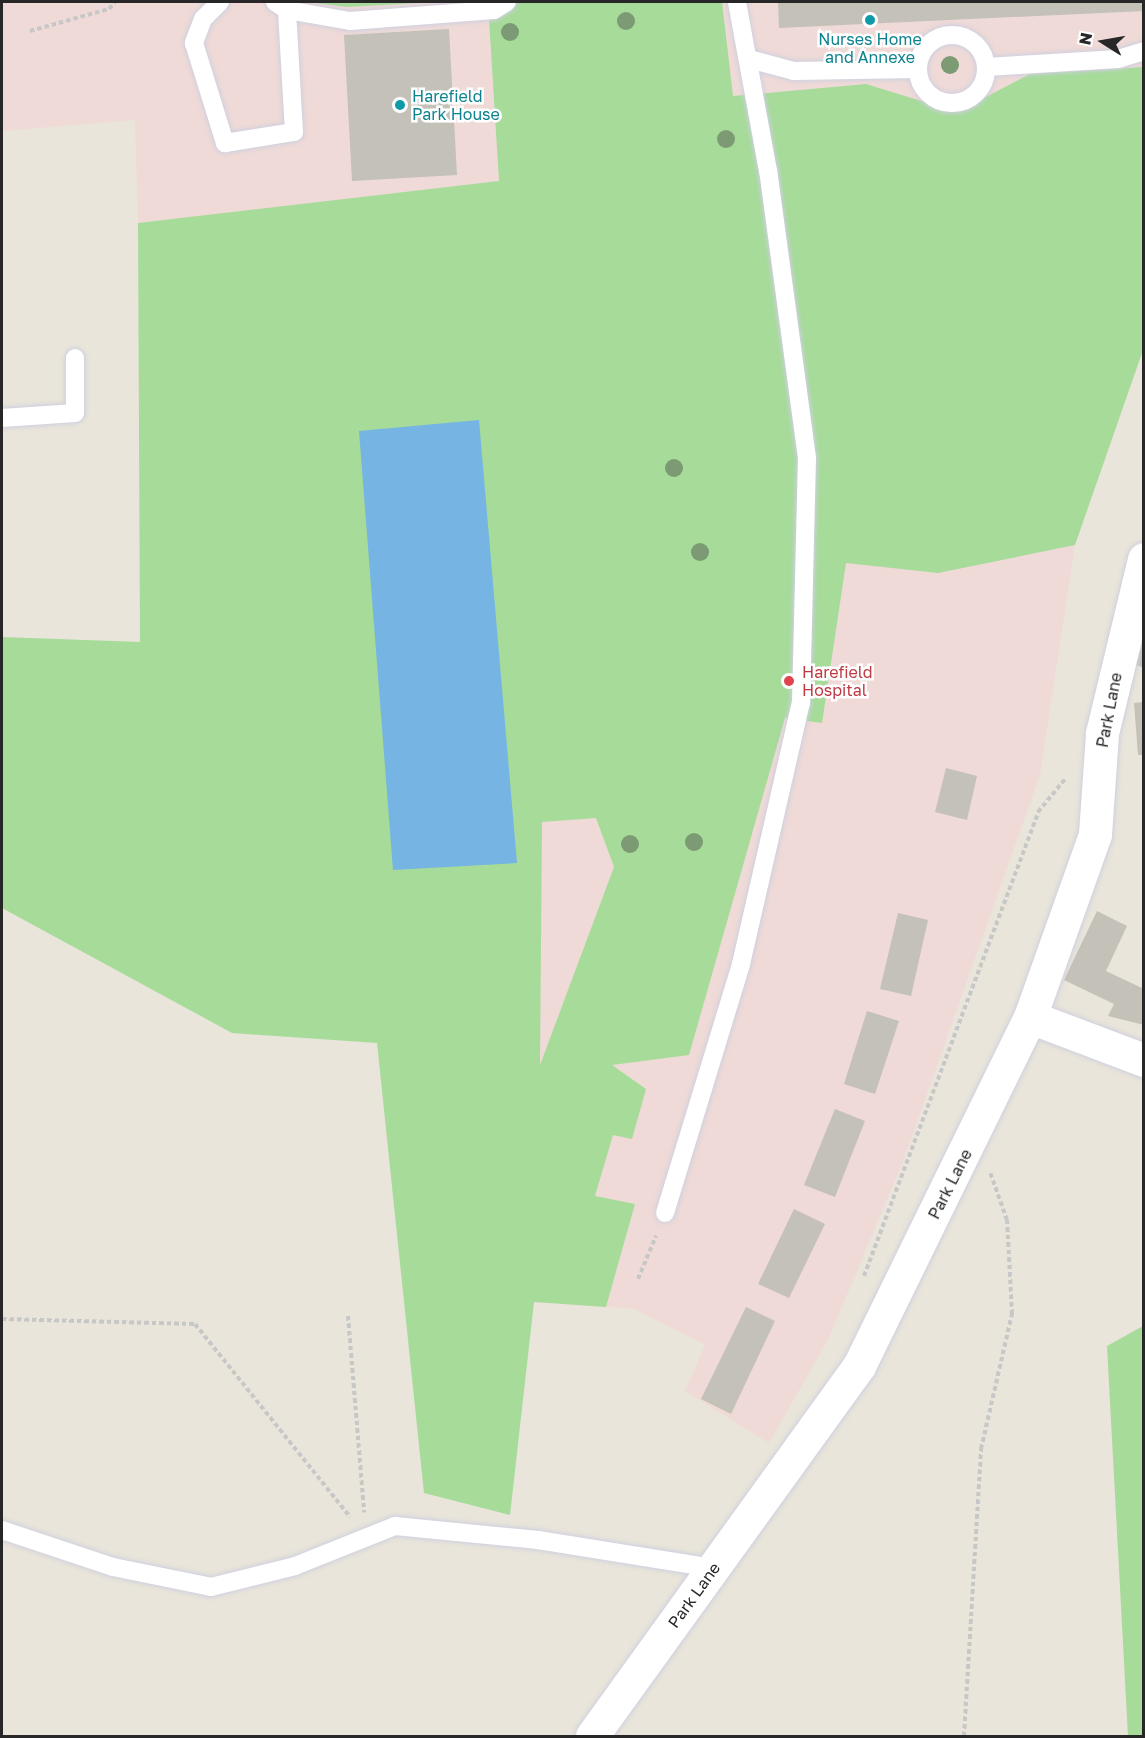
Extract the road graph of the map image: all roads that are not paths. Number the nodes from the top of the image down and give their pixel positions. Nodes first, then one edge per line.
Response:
1 (220, 2) edge
2 (507, 2) edge
3 (737, 2) edge
4 (281, 6) edge
5 (1143, 51) edge
6 (749, 59) junction
7 (986, 67) junction
8 (918, 69) junction
9 (75, 358) dead end
10 (2, 418) edge
11 (1143, 559) edge
12 (1030, 1017) junction
13 (1143, 1060) edge
14 (665, 1213) road end
15 (2, 1530) edge
16 (713, 1568) junction
17 (592, 1737) edge

1 - 4 lane
2 - 4 lane
3 - 6 lane
5 - 7 lane
6 - 8 lane
6 - 14 lane
7 - 8 lane
7 - 8 lane
9 - 10 lane
11 - 12 street, Park Lane
12 - 13 street
12 - 16 street, Park Lane
15 - 16 lane
16 - 17 street, Park Lane

